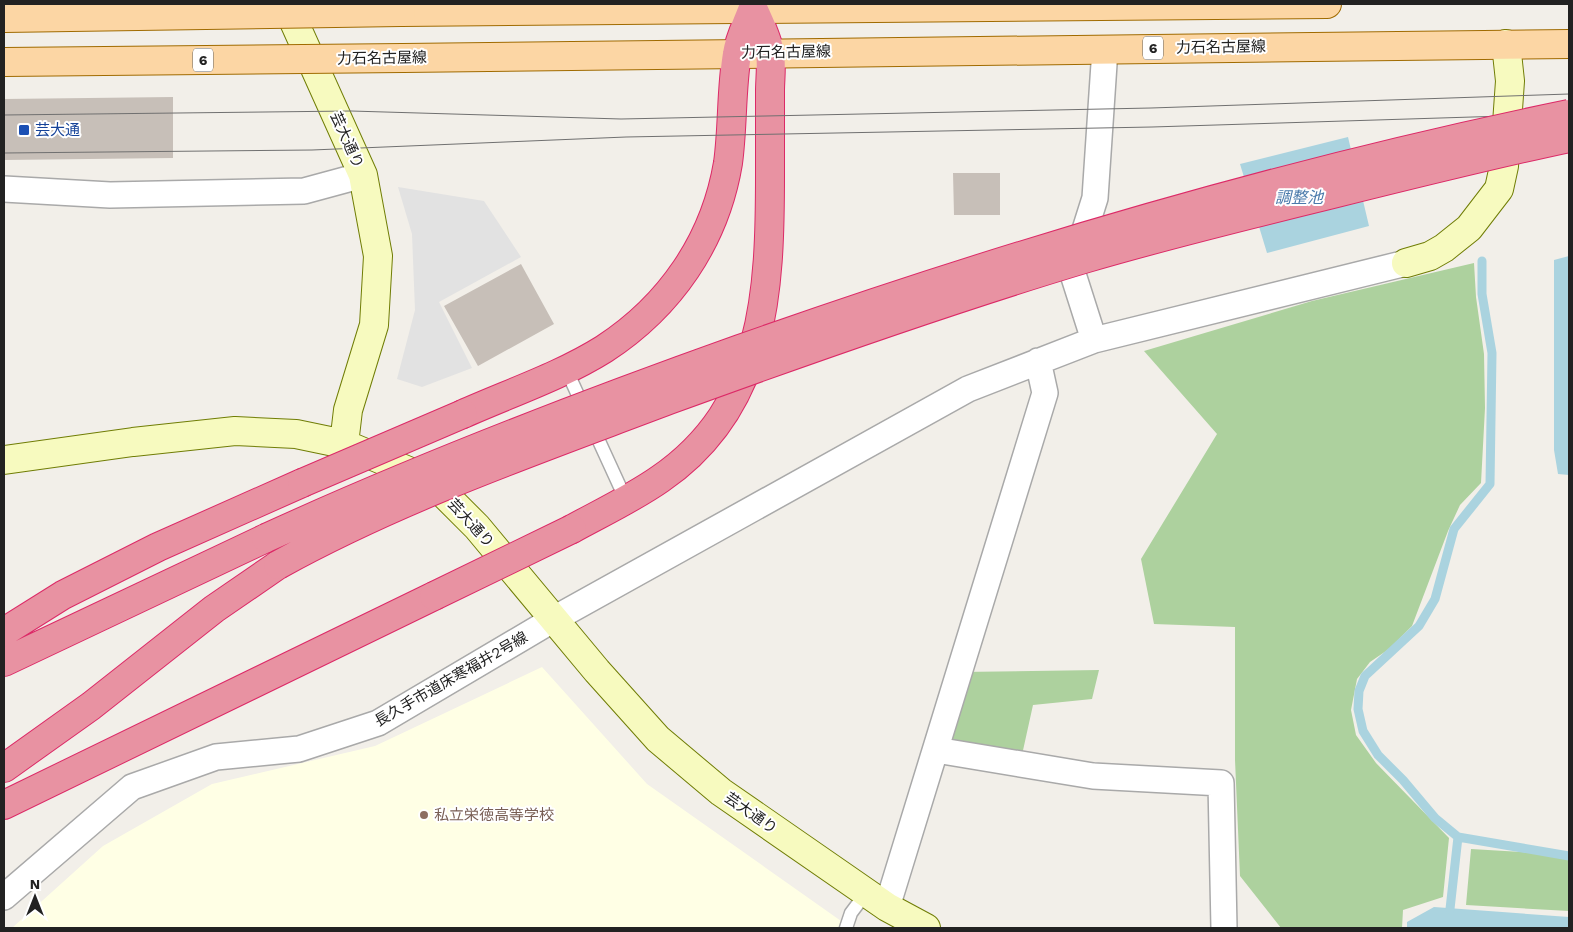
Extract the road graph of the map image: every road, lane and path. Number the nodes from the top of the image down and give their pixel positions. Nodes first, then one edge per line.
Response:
1 (286, 4) edge
2 (1110, 4) edge
3 (1327, 4) edge
4 (753, 6) edge
5 (4, 18) edge
6 (1506, 44) junction
7 (1569, 44) edge
8 (1106, 48) junction
9 (737, 53) junction
10 (770, 53) junction
11 (4, 62) edge
12 (1569, 114) edge
13 (1569, 138) edge
14 (363, 176) junction
15 (4, 189) edge
16 (1406, 262) joint
17 (1094, 340) junction
18 (1038, 361) junction
19 (566, 368) junction
20 (344, 444) junction
21 (4, 460) edge
22 (626, 500) junction
23 (554, 619) junction
24 (4, 632) edge
25 (4, 662) edge
26 (936, 750) junction
27 (4, 768) edge
28 (4, 804) edge
29 (4, 897) edge
30 (876, 900) junction
31 (846, 928) edge
32 (926, 928) edge
33 (1224, 928) edge

1 - 14 street, 芸大通り
2 - 3 main road
2 - 4 main road
4 - 5 main road, bridge
4 - 9 highway
4 - 10 highway
6 - 7 main road, 力石名古屋線 / 6
6 - 8 main road, 力石名古屋線 / 6
6 - 16 street
8 - 10 main road, 力石名古屋線 / 6
8 - 17 street
9 - 10 main road, 力石名古屋線 / 6
9 - 11 main road, 力石名古屋線 / 6, bridge
9 - 19 highway
10 - 22 highway
12 - 25 highway, bridge
13 - 27 highway, bridge
14 - 15 street
14 - 20 street, 芸大通り
16 - 17 street, 長久手市道床寒福井2号線
17 - 18 street, 長久手市道床寒福井2号線
18 - 23 street, 長久手市道床寒福井2号線
18 - 26 street
19 - 22 lane
19 - 24 highway, bridge
20 - 21 street
20 - 23 street, 芸大通り
22 - 28 highway, bridge
23 - 29 street, 長久手市道床寒福井2号線
23 - 30 street, 芸大通り
26 - 30 street
26 - 33 street
30 - 31 lane
30 - 32 street, 芸大通り

